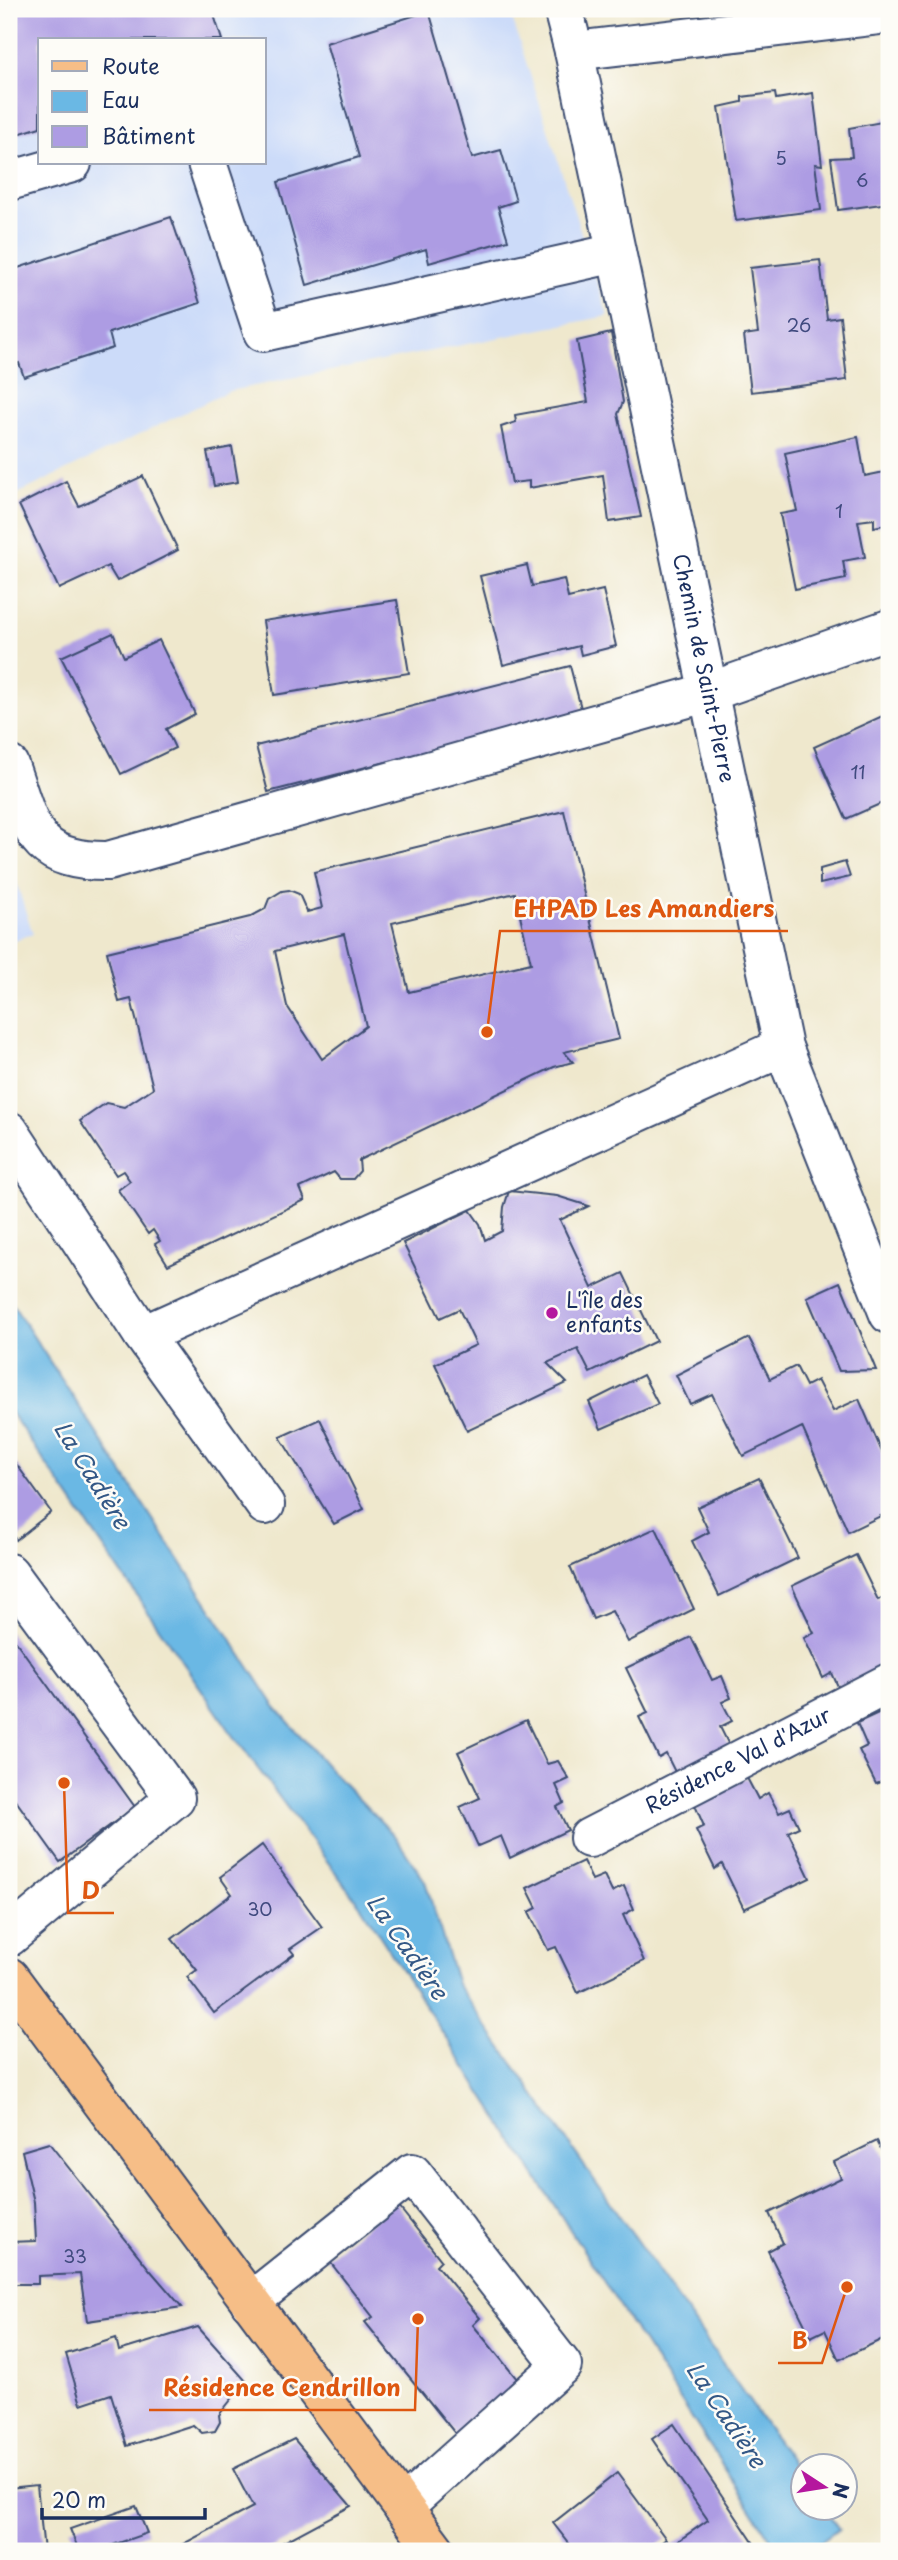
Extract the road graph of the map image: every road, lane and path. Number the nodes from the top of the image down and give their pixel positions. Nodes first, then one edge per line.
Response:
1 (562, 9) edge
2 (889, 14) edge
3 (574, 51) junction
4 (68, 164) edge
5 (206, 164) edge
6 (9, 181) edge
7 (616, 253) junction
8 (889, 629) edge
9 (709, 692) junction
10 (9, 765) edge
11 (783, 1047) junction
12 (9, 1131) edge
13 (889, 1314) edge
14 (143, 1335) junction
15 (265, 1505) dead end
16 (9, 1573) edge
17 (889, 1683) edge
18 (589, 1838) dead end
19 (9, 1937) edge
20 (9, 1977) edge
21 (250, 2302) junction
22 (403, 2507) junction
23 (436, 2551) edge

1 - 3 street, Chemin de Saint-Pierre
2 - 3 street
3 - 7 street, Chemin de Saint-Pierre
4 - 6 street
5 - 7 street
7 - 9 street, Chemin de Saint-Pierre
8 - 9 street
9 - 10 street
9 - 11 street, Chemin de Saint-Pierre
11 - 13 street, Chemin de Saint-Pierre
11 - 14 street
12 - 14 street
14 - 15 street
16 - 19 street
17 - 18 street, Résidence Val d'Azur
20 - 21 main road
21 - 22 main road
21 - 22 street
22 - 23 main road

